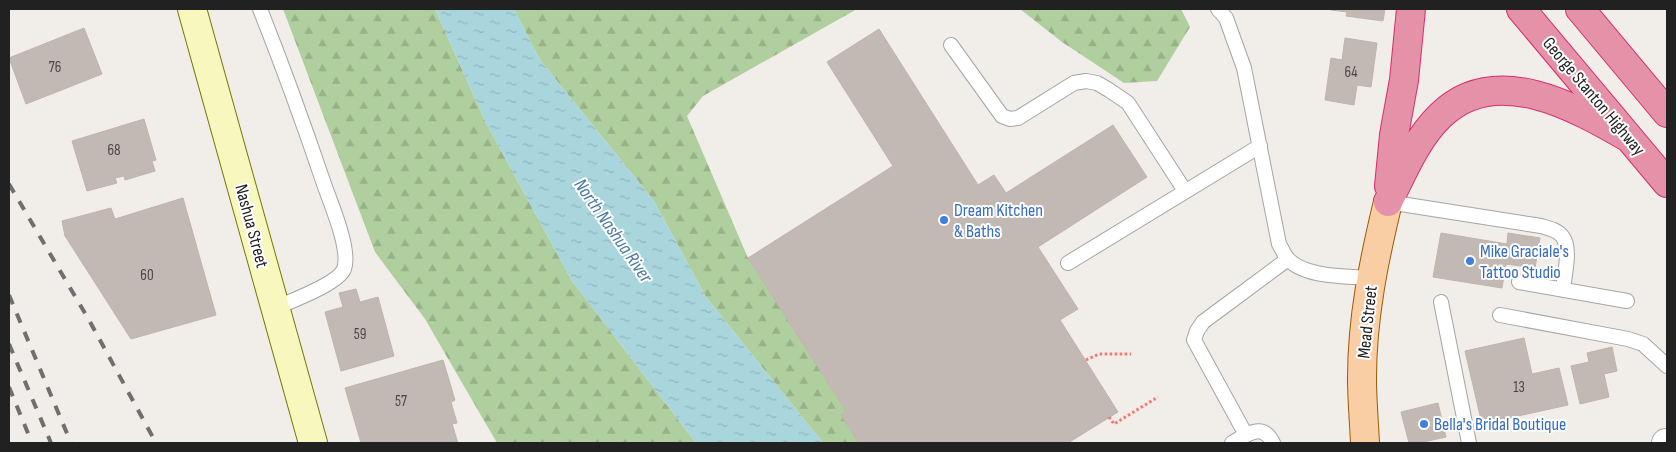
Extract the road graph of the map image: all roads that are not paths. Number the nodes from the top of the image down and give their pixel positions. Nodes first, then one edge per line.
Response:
1 (192, 9) edge
2 (260, 9) edge
3 (1218, 9) edge
4 (1411, 9) edge
5 (1521, 9) edge
6 (1580, 9) edge
7 (951, 44) dead end
8 (1667, 113) edge
9 (1630, 138) junction
10 (1260, 146) junction
11 (1667, 183) edge
12 (1185, 191) junction
13 (1388, 202) junction
14 (1288, 259) junction
15 (1068, 262) dead end
16 (1371, 278) junction
17 (1519, 282) dead end
18 (1562, 290) junction
19 (1441, 302) dead end
20 (1627, 302) dead end
21 (275, 308) junction
22 (1500, 315) dead end
23 (1667, 366) edge
24 (1246, 435) junction
25 (313, 443) edge
26 (1232, 443) edge
27 (1273, 443) edge
28 (1365, 443) edge
29 (1469, 443) edge

1 - 21 main road, Nashua Street
2 - 21 lane
3 - 10 lane
4 - 13 highway
5 - 9 highway, George Stanton Highway
6 - 8 highway
7 - 12 lane
9 - 11 highway, George Stanton Highway
9 - 13 highway
10 - 12 lane
10 - 14 lane
12 - 15 lane
13 - 16 main road, Mead Street
13 - 18 lane
14 - 16 lane
14 - 24 lane
16 - 28 main road, Mead Street
17 - 18 lane
18 - 20 lane
19 - 29 lane
21 - 25 main road, Nashua Street
22 - 23 lane
24 - 26 lane
24 - 27 lane

